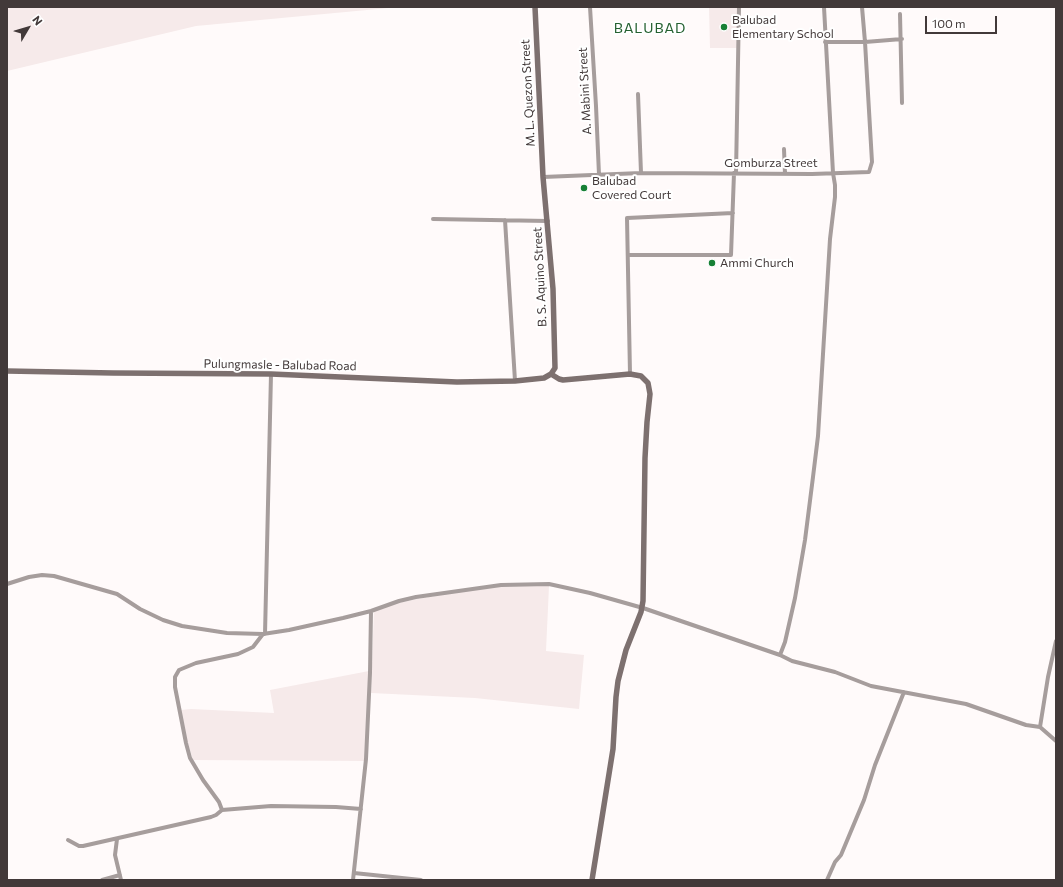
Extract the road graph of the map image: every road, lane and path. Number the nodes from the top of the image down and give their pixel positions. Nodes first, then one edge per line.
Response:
1 (535, 7) edge
2 (590, 7) edge
3 (739, 7) edge
4 (824, 7) edge
5 (862, 7) edge
6 (900, 14) dead end
7 (902, 39) junction
8 (825, 42) junction
9 (865, 42) junction
10 (638, 94) dead end
11 (902, 103) dead end
12 (784, 149) dead end
13 (641, 173) junction
14 (735, 173) junction
15 (833, 173) junction
16 (785, 174) junction
17 (599, 175) junction
18 (543, 177) junction
19 (733, 213) junction
20 (433, 219) dead end
21 (505, 220) junction
22 (548, 221) junction
23 (629, 255) junction
24 (7, 371) edge
25 (271, 374) junction
26 (551, 374) junction
27 (630, 374) junction
28 (514, 381) junction
29 (7, 584) edge
30 (642, 608) junction
31 (371, 611) junction
32 (264, 634) junction
33 (1056, 640) edge
34 (780, 655) junction
35 (904, 692) junction
36 (1040, 727) junction
37 (1056, 741) edge
38 (361, 809) junction
39 (222, 810) junction
40 (117, 839) junction
41 (68, 840) dead end
42 (354, 873) junction
43 (120, 875) junction
44 (102, 880) edge
45 (121, 880) edge
46 (353, 880) edge
47 (422, 880) edge
48 (592, 880) edge
49 (827, 880) edge

1 - 18 street, M. L. Quezon Street
2 - 17 street, A. Mabini Street
3 - 14 street
4 - 8 street, Gomburza Street
5 - 9 street
6 - 7 street
7 - 9 street
7 - 11 street
8 - 9 street
8 - 15 street, Gomburza Street
9 - 15 street
10 - 13 street
12 - 16 street
13 - 14 street, Gomburza Street
13 - 17 street, Gomburza Street
14 - 16 street, Gomburza Street
14 - 19 street
15 - 16 street, Gomburza Street
15 - 34 street
17 - 18 street, Gomburza Street
18 - 22 street, B. S. Aquino Street
19 - 23 street
19 - 23 street
20 - 21 street
21 - 22 street
21 - 28 street
22 - 26 street, B. S. Aquino Street
23 - 27 street
24 - 25 street, Pulungmasle - Balubad Road
25 - 28 street, Pulungmasle - Balubad Road
25 - 32 street
26 - 27 street
26 - 28 street, Pulungmasle - Balubad Road
27 - 30 street
29 - 32 street
30 - 31 street
30 - 34 street
30 - 48 street
31 - 32 street
31 - 38 street
32 - 39 street
33 - 36 street
34 - 35 street
35 - 36 street
35 - 49 street
36 - 37 street
38 - 39 street
38 - 42 street
39 - 40 street
40 - 41 street
40 - 43 street
42 - 46 street
42 - 47 street
43 - 44 street
43 - 45 street

